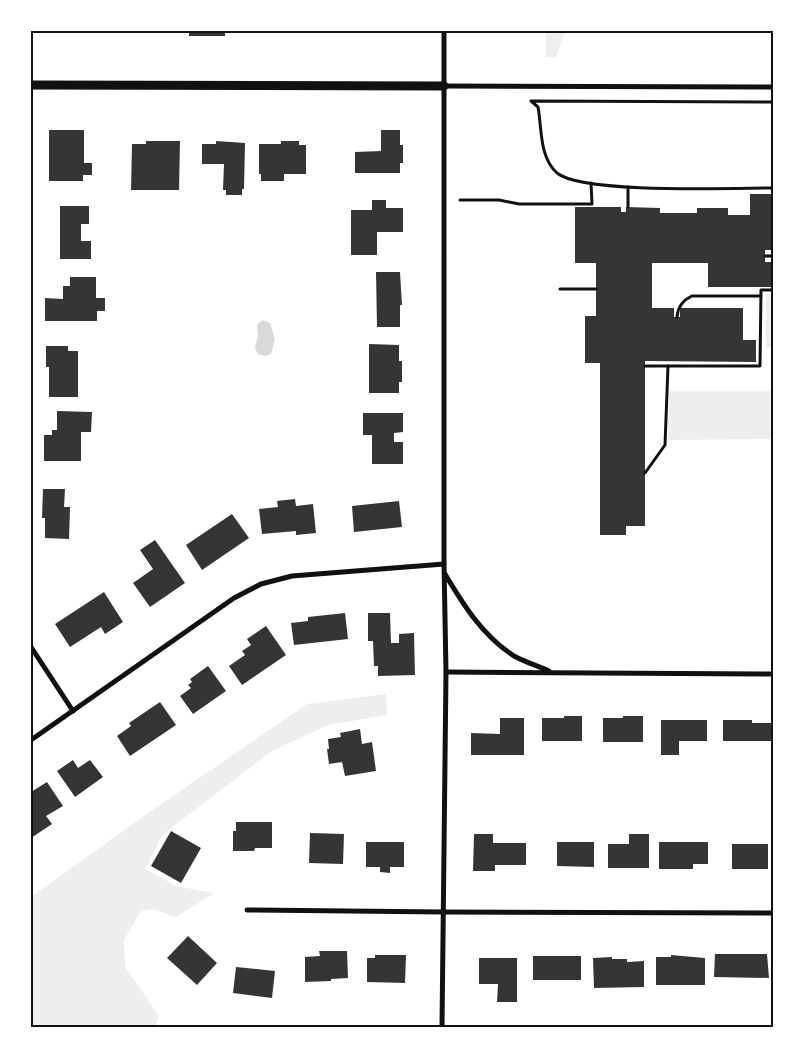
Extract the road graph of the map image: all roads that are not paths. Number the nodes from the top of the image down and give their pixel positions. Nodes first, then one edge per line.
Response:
1 (444, 31) edge
2 (31, 85) edge
3 (444, 86) junction
4 (774, 87) edge
5 (444, 564) junction
6 (444, 572) junction
7 (31, 647) edge
8 (446, 672) junction
9 (552, 672) junction
10 (774, 674) edge
11 (73, 711) junction
12 (31, 740) edge
13 (247, 910) dead end
14 (443, 912) junction
15 (774, 913) edge
16 (442, 1027) edge

1 - 3 street
2 - 3 street
3 - 4 street
3 - 5 street
5 - 6 street
5 - 11 street
6 - 8 street
6 - 9 street
7 - 11 street
8 - 9 street
8 - 14 street
9 - 10 street
11 - 12 street
13 - 14 street
14 - 15 street
14 - 16 street

